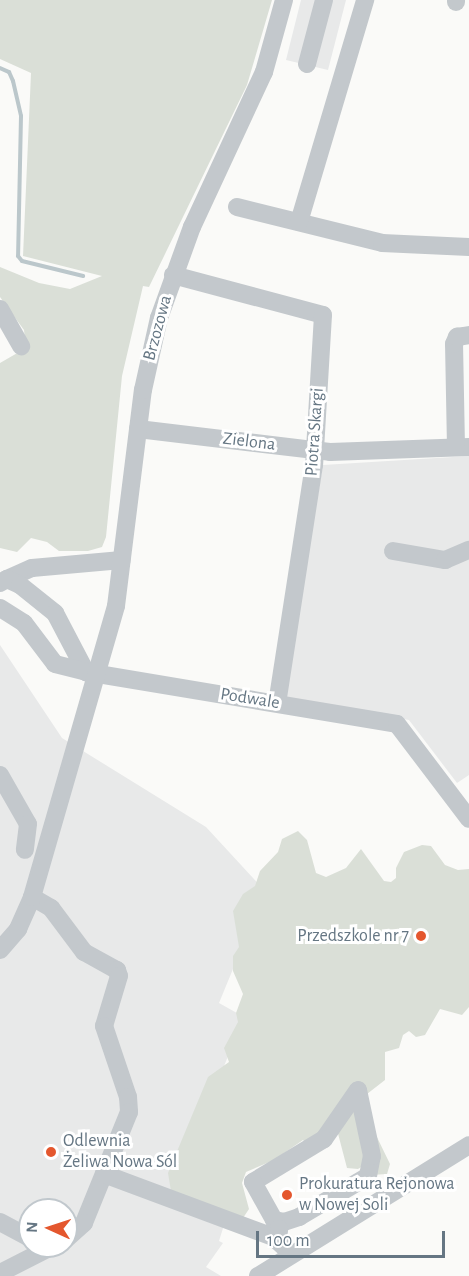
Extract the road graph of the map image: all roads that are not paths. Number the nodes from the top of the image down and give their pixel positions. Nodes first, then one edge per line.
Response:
1 (284, 0) edge
2 (324, 0) edge
3 (365, 0) edge
4 (307, 64) dead end
5 (237, 207) dead end
6 (299, 222) junction
7 (469, 247) edge
8 (173, 275) junction
9 (0, 309) edge
10 (469, 335) edge
11 (21, 346) dead end
12 (138, 429) junction
13 (463, 447) edge
14 (314, 450) junction
15 (469, 550) edge
16 (393, 551) dead end
17 (122, 560) junction
18 (3, 581) edge
19 (0, 608) edge
20 (91, 673) junction
21 (277, 703) junction
22 (0, 775) edge
23 (469, 819) edge
24 (25, 849) dead end
25 (32, 897) junction
26 (0, 950) edge
27 (468, 1150) edge
28 (104, 1174) junction
29 (368, 1176) junction
30 (381, 1199) junction
31 (274, 1220) junction
32 (0, 1222) edge
33 (78, 1227) edge
34 (18, 1232) edge
35 (278, 1240) junction
36 (290, 1256) junction
37 (29, 1258) edge
38 (0, 1273) edge
39 (258, 1276) edge

1 - 8 street, Brzozowa
2 - 4 street
3 - 6 street
5 - 6 street
6 - 7 street
8 - 12 street, Brzozowa
8 - 14 street, Piotra Skargi
9 - 11 street
10 - 13 street
12 - 14 street, Zielona
12 - 17 street, Brzozowa
13 - 14 street, Zielona
14 - 21 street, Piotra Skargi
15 - 16 street
17 - 18 street
17 - 20 street, Brzozowa
18 - 20 street
19 - 20 street, Podwale
20 - 21 street, Podwale
20 - 25 street, Brzozowa
21 - 23 street, Podwale
22 - 24 street
25 - 26 street, Brzozowa
25 - 28 street
27 - 30 street
28 - 33 street
28 - 35 street
29 - 30 street
29 - 31 street
29 - 31 street
30 - 36 street
31 - 35 street
32 - 34 street
35 - 36 street
36 - 39 street
37 - 38 street

